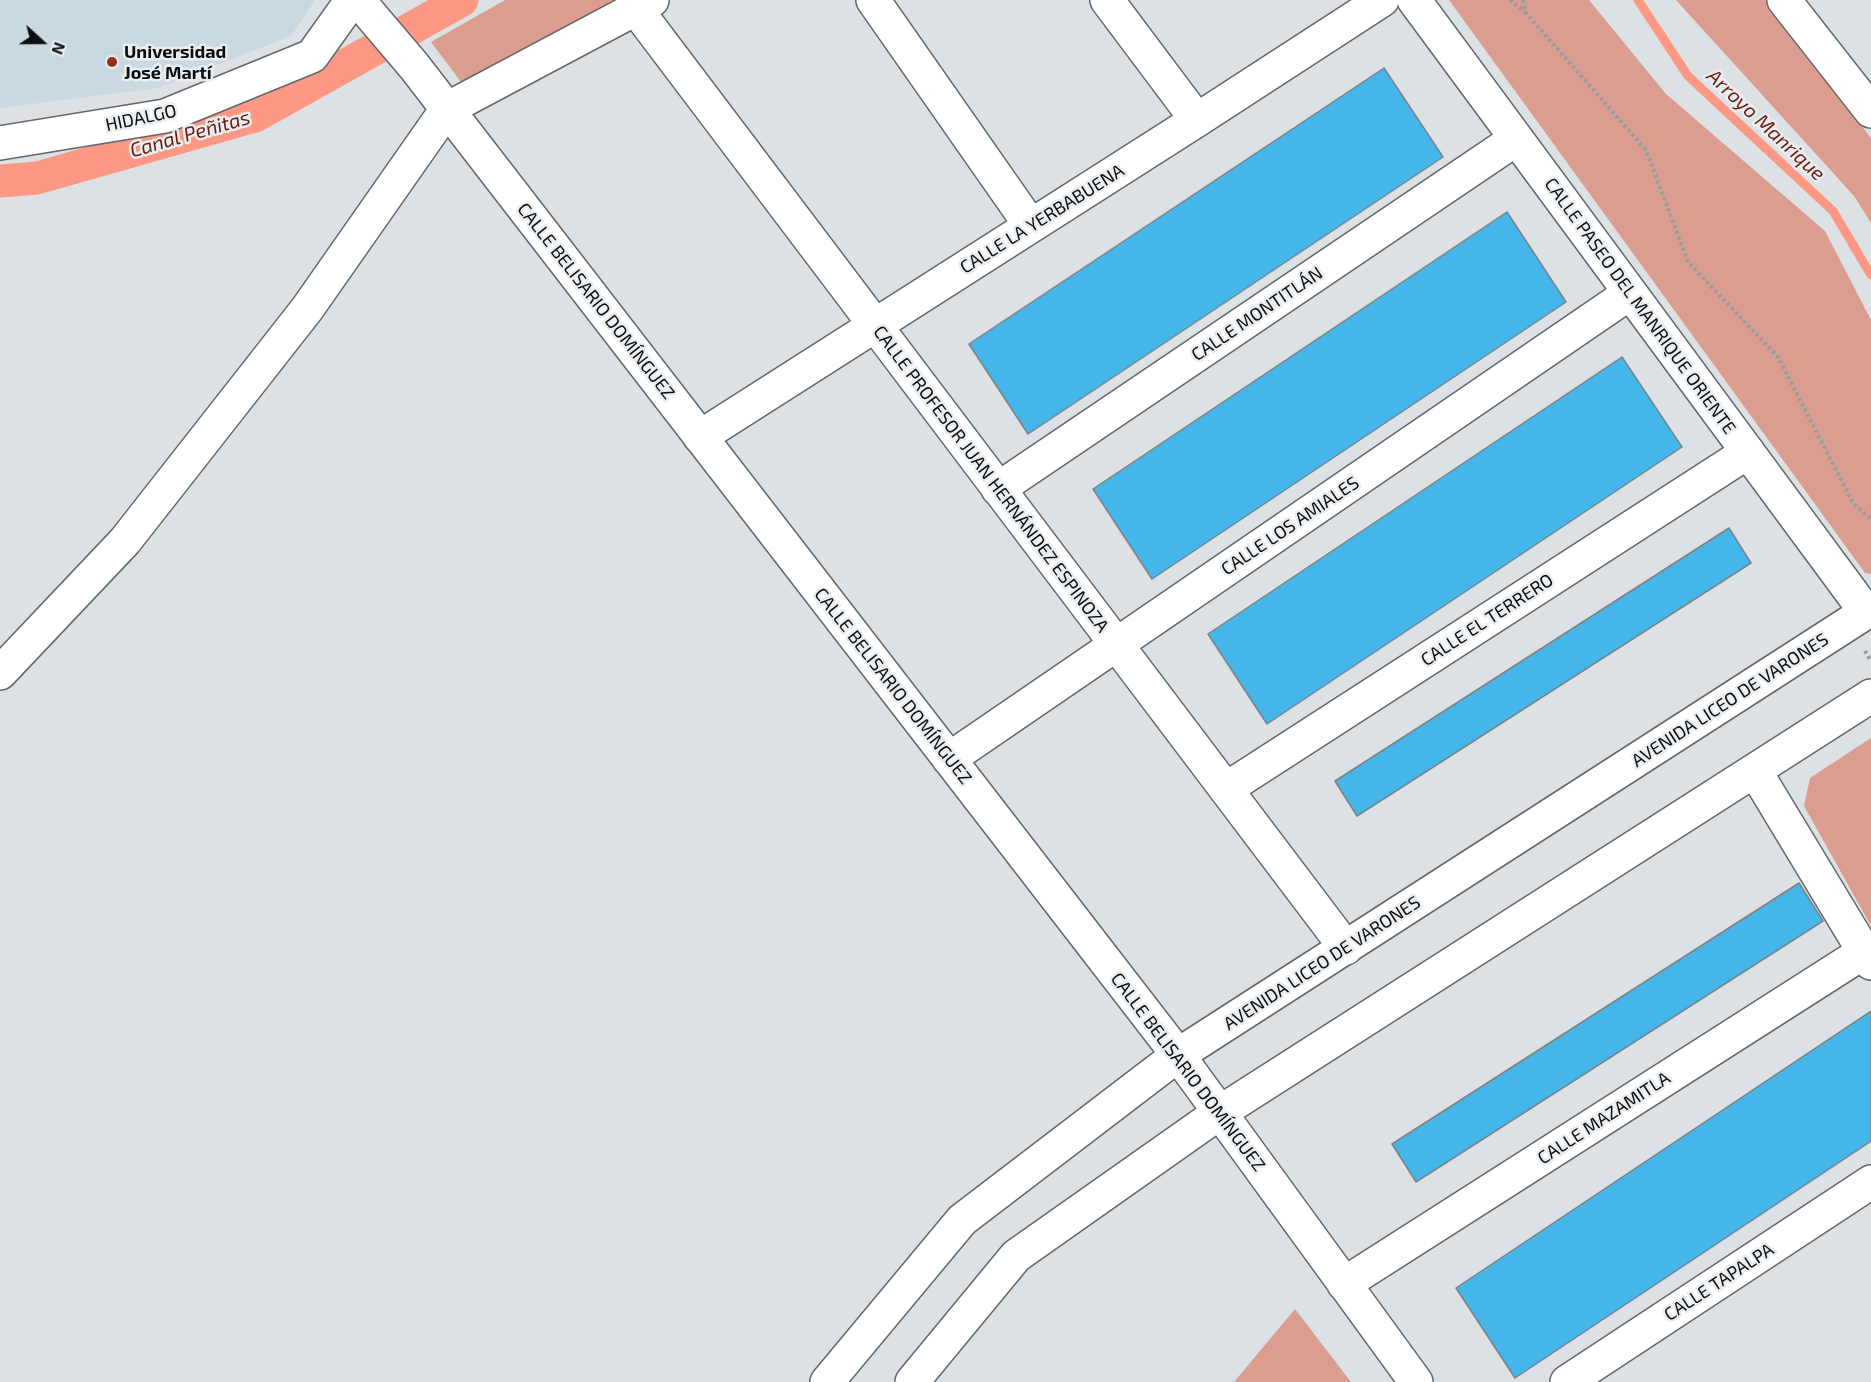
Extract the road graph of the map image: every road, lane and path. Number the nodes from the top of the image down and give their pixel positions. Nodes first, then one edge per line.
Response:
1 (873, 0) edge
2 (1107, 0) edge
3 (1382, 0) edge
4 (1414, 0) edge
5 (1510, 0) edge
6 (1523, 0) edge
7 (1784, 0) edge
8 (644, 4) edge
9 (369, 8) edge
10 (1526, 13) junction
11 (447, 109) junction
12 (1871, 111) edge
13 (1197, 120) junction
14 (1516, 139) junction
15 (0, 143) edge
16 (1031, 226) junction
17 (1630, 293) junction
18 (874, 326) junction
19 (700, 436) junction
20 (1748, 452) junction
21 (998, 489) junction
22 (1871, 519) edge
23 (1868, 611) edge
24 (1116, 644) junction
25 (0, 673) edge
26 (1871, 696) edge
27 (949, 759) junction
28 (1755, 771) junction
29 (1226, 789) junction
30 (1346, 948) junction
31 (1867, 958) edge
32 (1178, 1055) junction
33 (1219, 1113) junction
34 (1871, 1182) edge
35 (1344, 1284) junction
36 (827, 1382) edge
37 (912, 1382) edge
38 (1416, 1382) edge
39 (1567, 1382) edge

1 - 16 street
2 - 13 street
3 - 13 street, CALLE LA YERBABUENA
4 - 14 street, CALLE PASEO DEL MANRIQUE ORIENTE
5 - 10 path
6 - 10 path
7 - 12 street
8 - 11 street
8 - 18 street, CALLE PROFESOR JUAN HERNÁNDEZ ESPINOZA
9 - 11 street, CALLE BELISARIO DOMÍNGUEZ
9 - 15 street, HIDALGO
10 - 22 path
11 - 19 street, CALLE BELISARIO DOMÍNGUEZ
11 - 25 street
13 - 16 street, CALLE LA YERBABUENA
14 - 17 street, CALLE PASEO DEL MANRIQUE ORIENTE
14 - 21 street, CALLE MONTITLÁN
16 - 18 street, CALLE LA YERBABUENA
17 - 20 street, CALLE PASEO DEL MANRIQUE ORIENTE
17 - 24 street, CALLE LOS AMIALES
18 - 19 street, CALLE LA YERBABUENA
18 - 21 street, CALLE PROFESOR JUAN HERNÁNDEZ ESPINOZA
19 - 27 street, CALLE BELISARIO DOMÍNGUEZ
20 - 23 street, CALLE PASEO DEL MANRIQUE ORIENTE
20 - 29 street, CALLE EL TERRERO
21 - 24 street, CALLE PROFESOR JUAN HERNÁNDEZ ESPINOZA
23 - 30 street, AVENIDA LICEO DE VARONES
24 - 27 street, CALLE LOS AMIALES
24 - 29 street, CALLE PROFESOR JUAN HERNÁNDEZ ESPINOZA
26 - 28 street
27 - 32 street, CALLE BELISARIO DOMÍNGUEZ
28 - 31 street
28 - 33 street
29 - 30 street, CALLE PROFESOR JUAN HERNÁNDEZ ESPINOZA
30 - 32 street, AVENIDA LICEO DE VARONES
31 - 35 street, CALLE MAZAMITLA
32 - 33 street, CALLE BELISARIO DOMÍNGUEZ
32 - 36 street, AVENIDA LICEO DE VARONES
33 - 35 street, CALLE BELISARIO DOMÍNGUEZ
33 - 37 street
34 - 39 street, CALLE TAPALPA
35 - 38 street, CALLE BELISARIO DOMÍNGUEZ

